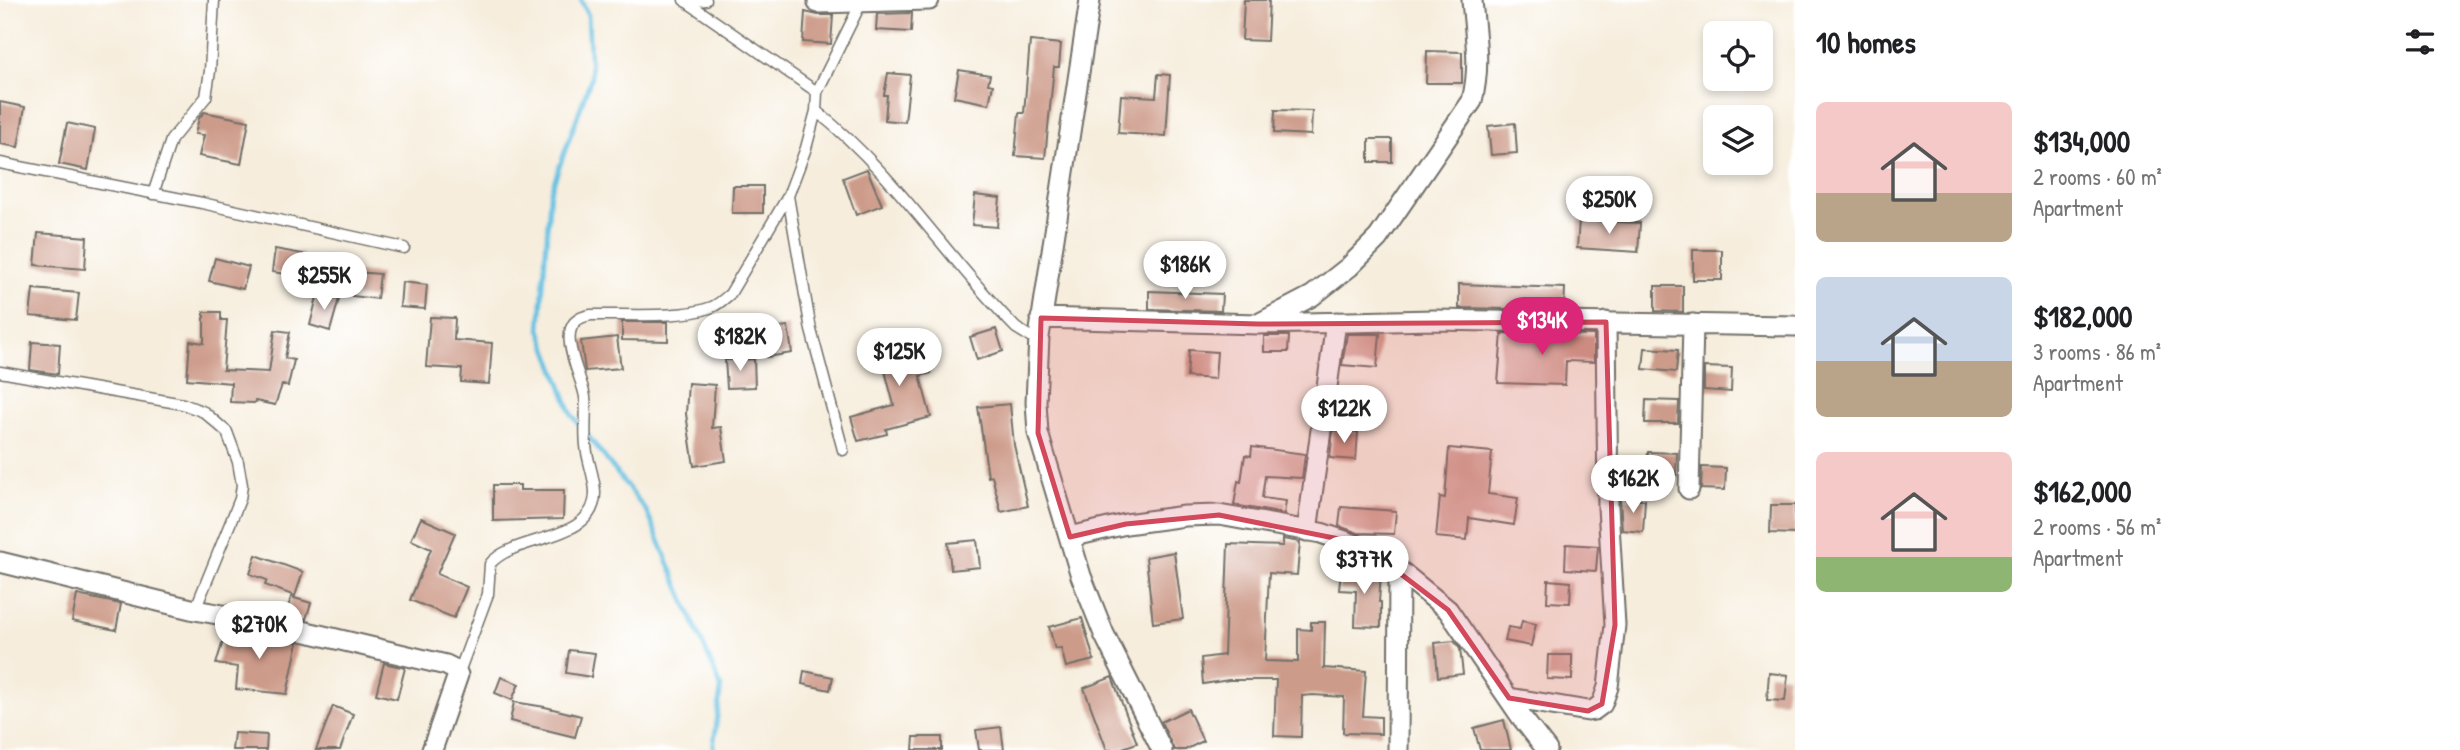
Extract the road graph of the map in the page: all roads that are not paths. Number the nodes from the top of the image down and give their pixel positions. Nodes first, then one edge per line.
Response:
1 (214, 0) edge
2 (706, 0) edge
3 (929, 0) edge
4 (1090, 0) edge
5 (1472, 0) edge
6 (685, 1) edge
7 (816, 1) edge
8 (861, 3) junction
9 (817, 92) junction
10 (816, 111) junction
11 (0, 163) edge
12 (153, 194) junction
13 (788, 196) junction
14 (404, 247) dead end
15 (1336, 322) junction
16 (1606, 322) junction
17 (1258, 324) junction
18 (1693, 324) junction
19 (1795, 326) edge
20 (1040, 328) junction
21 (0, 372) edge
22 (842, 450) dead end
23 (1689, 489) dead end
24 (1307, 531) junction
25 (1070, 537) junction
26 (0, 562) edge
27 (1399, 570) junction
28 (195, 610) junction
29 (458, 675) junction
30 (1508, 698) junction
31 (432, 750) edge
32 (1162, 750) edge
33 (1398, 750) edge
34 (1548, 750) edge

1 - 12 lane
2 - 6 lane
3 - 8 street
4 - 20 street
5 - 17 street
6 - 9 lane
7 - 8 street
8 - 9 lane
9 - 10 lane
10 - 13 lane
10 - 20 lane
11 - 12 lane
12 - 14 lane
13 - 22 lane
13 - 29 lane
15 - 16 street
15 - 17 street
15 - 24 street
16 - 18 street
16 - 30 street
17 - 20 street
18 - 19 street
18 - 23 street
20 - 25 street
21 - 28 lane
24 - 25 street
24 - 27 street
25 - 32 street
26 - 28 street
27 - 30 street
27 - 33 street
28 - 29 street
29 - 31 street
30 - 34 street

